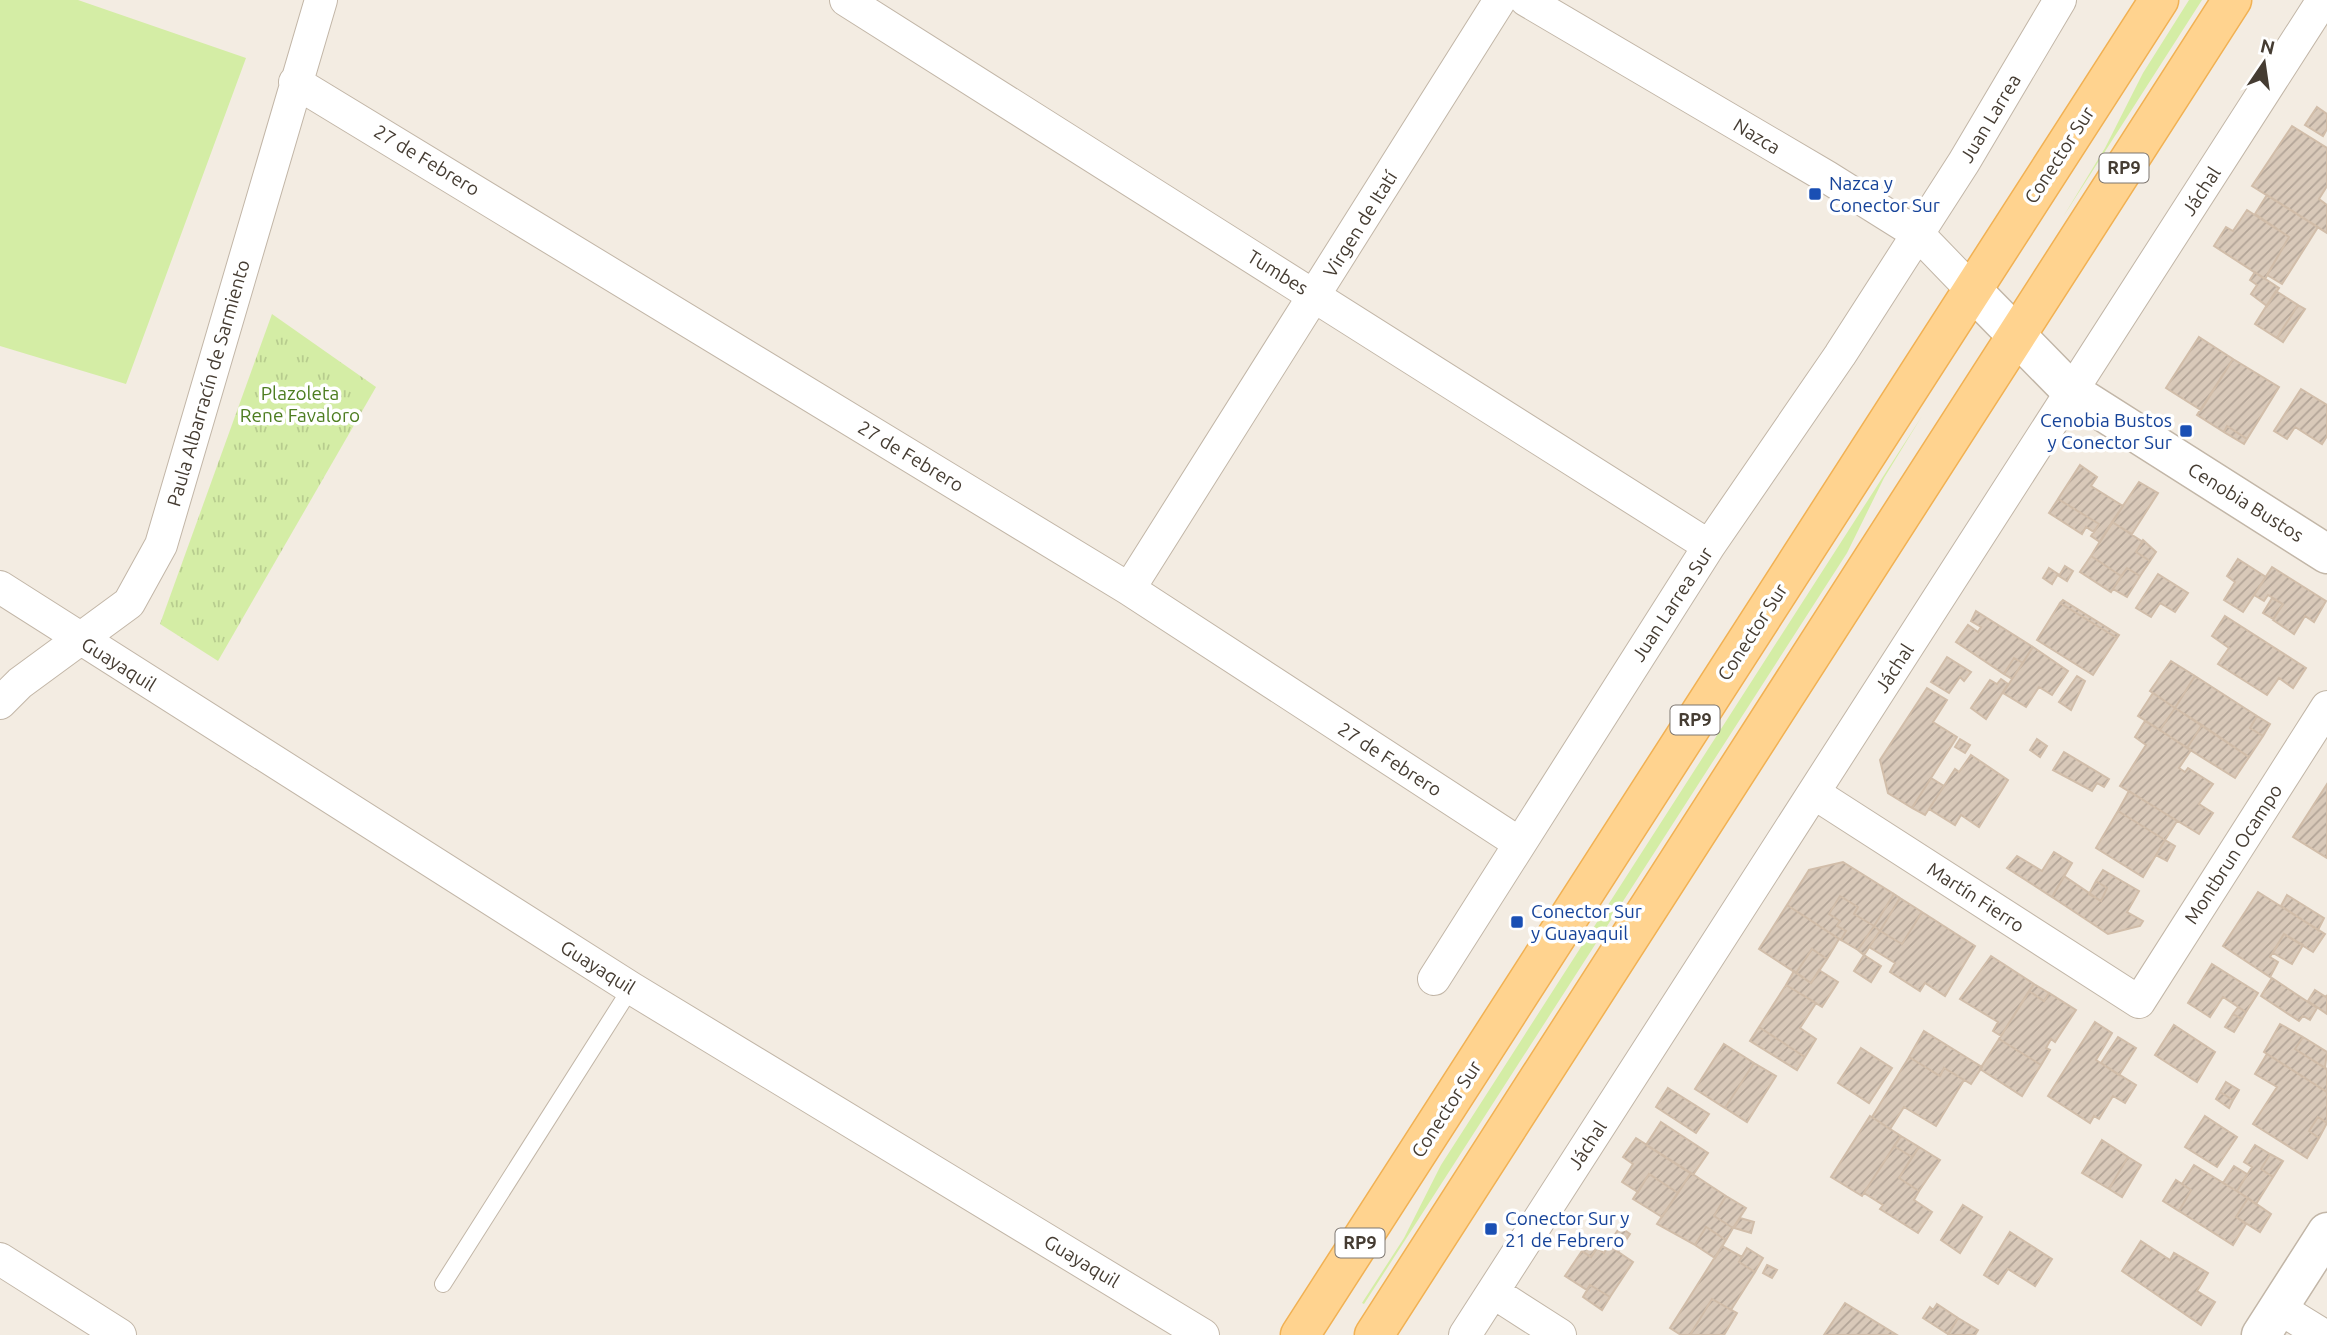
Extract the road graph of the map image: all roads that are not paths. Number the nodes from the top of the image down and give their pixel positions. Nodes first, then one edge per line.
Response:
1 (321, 0) edge
2 (846, 0) edge
3 (1500, 0) edge
4 (1526, 0) edge
5 (2060, 0) edge
6 (2159, 0) edge
7 (2232, 0) edge
8 (2323, 0) edge
9 (295, 82) junction
10 (1918, 234) junction
11 (1972, 290) junction
12 (1316, 295) junction
13 (2017, 335) junction
14 (2072, 391) junction
15 (1709, 546) junction
16 (2327, 554) edge
17 (0, 587) edge
18 (1129, 589) junction
19 (81, 640) junction
20 (0, 703) edge
21 (2327, 707) edge
22 (1814, 793) junction
23 (1518, 843) junction
24 (1434, 979) dead end
25 (631, 988) junction
26 (2139, 1002) joint
27 (2327, 1232) edge
28 (0, 1259) edge
29 (443, 1283) dead end
30 (1493, 1292) junction
31 (2270, 1321) edge
32 (120, 1335) edge
33 (1203, 1335) edge
34 (1300, 1335) edge
35 (1374, 1335) edge
36 (1465, 1335) edge
37 (1560, 1335) edge
38 (2323, 1335) edge

1 - 9 street, Paula Albarracín de Sarmiento
2 - 12 street, Tumbes
3 - 12 street, Virgen de Itatí
4 - 10 street, Nazca
5 - 10 street, Juan Larrea
6 - 11 main road, Conector Sur / RP9
7 - 13 main road, RP9
8 - 14 street, Jáchal
9 - 18 street, 27 de Febrero
9 - 19 street, Paula Albarracín de Sarmiento
10 - 11 street, Nazca
10 - 15 street, Juan Larrea Sur
11 - 13 street, Cenobia Bustos
11 - 34 main road, Conector Sur / RP9
12 - 15 street, Tumbes
12 - 18 street, Virgen de Itatí
13 - 14 street, Cenobia Bustos
13 - 35 main road, RP9
14 - 16 street, Cenobia Bustos
14 - 22 street, Jáchal
15 - 23 street, Juan Larrea Sur
17 - 19 street, Guayaquil
18 - 23 street, 27 de Febrero
19 - 20 street, Paula Albarracín de Sarmiento
19 - 25 street, Guayaquil
21 - 26 street, Montbrun Ocampo
22 - 26 street, Martín Fierro
22 - 30 street, Jáchal
23 - 24 street, Juan Larrea Sur
25 - 29 lane
25 - 33 street, Guayaquil
27 - 31 street
28 - 32 street
30 - 36 street, Jáchal
30 - 37 street
31 - 38 street

